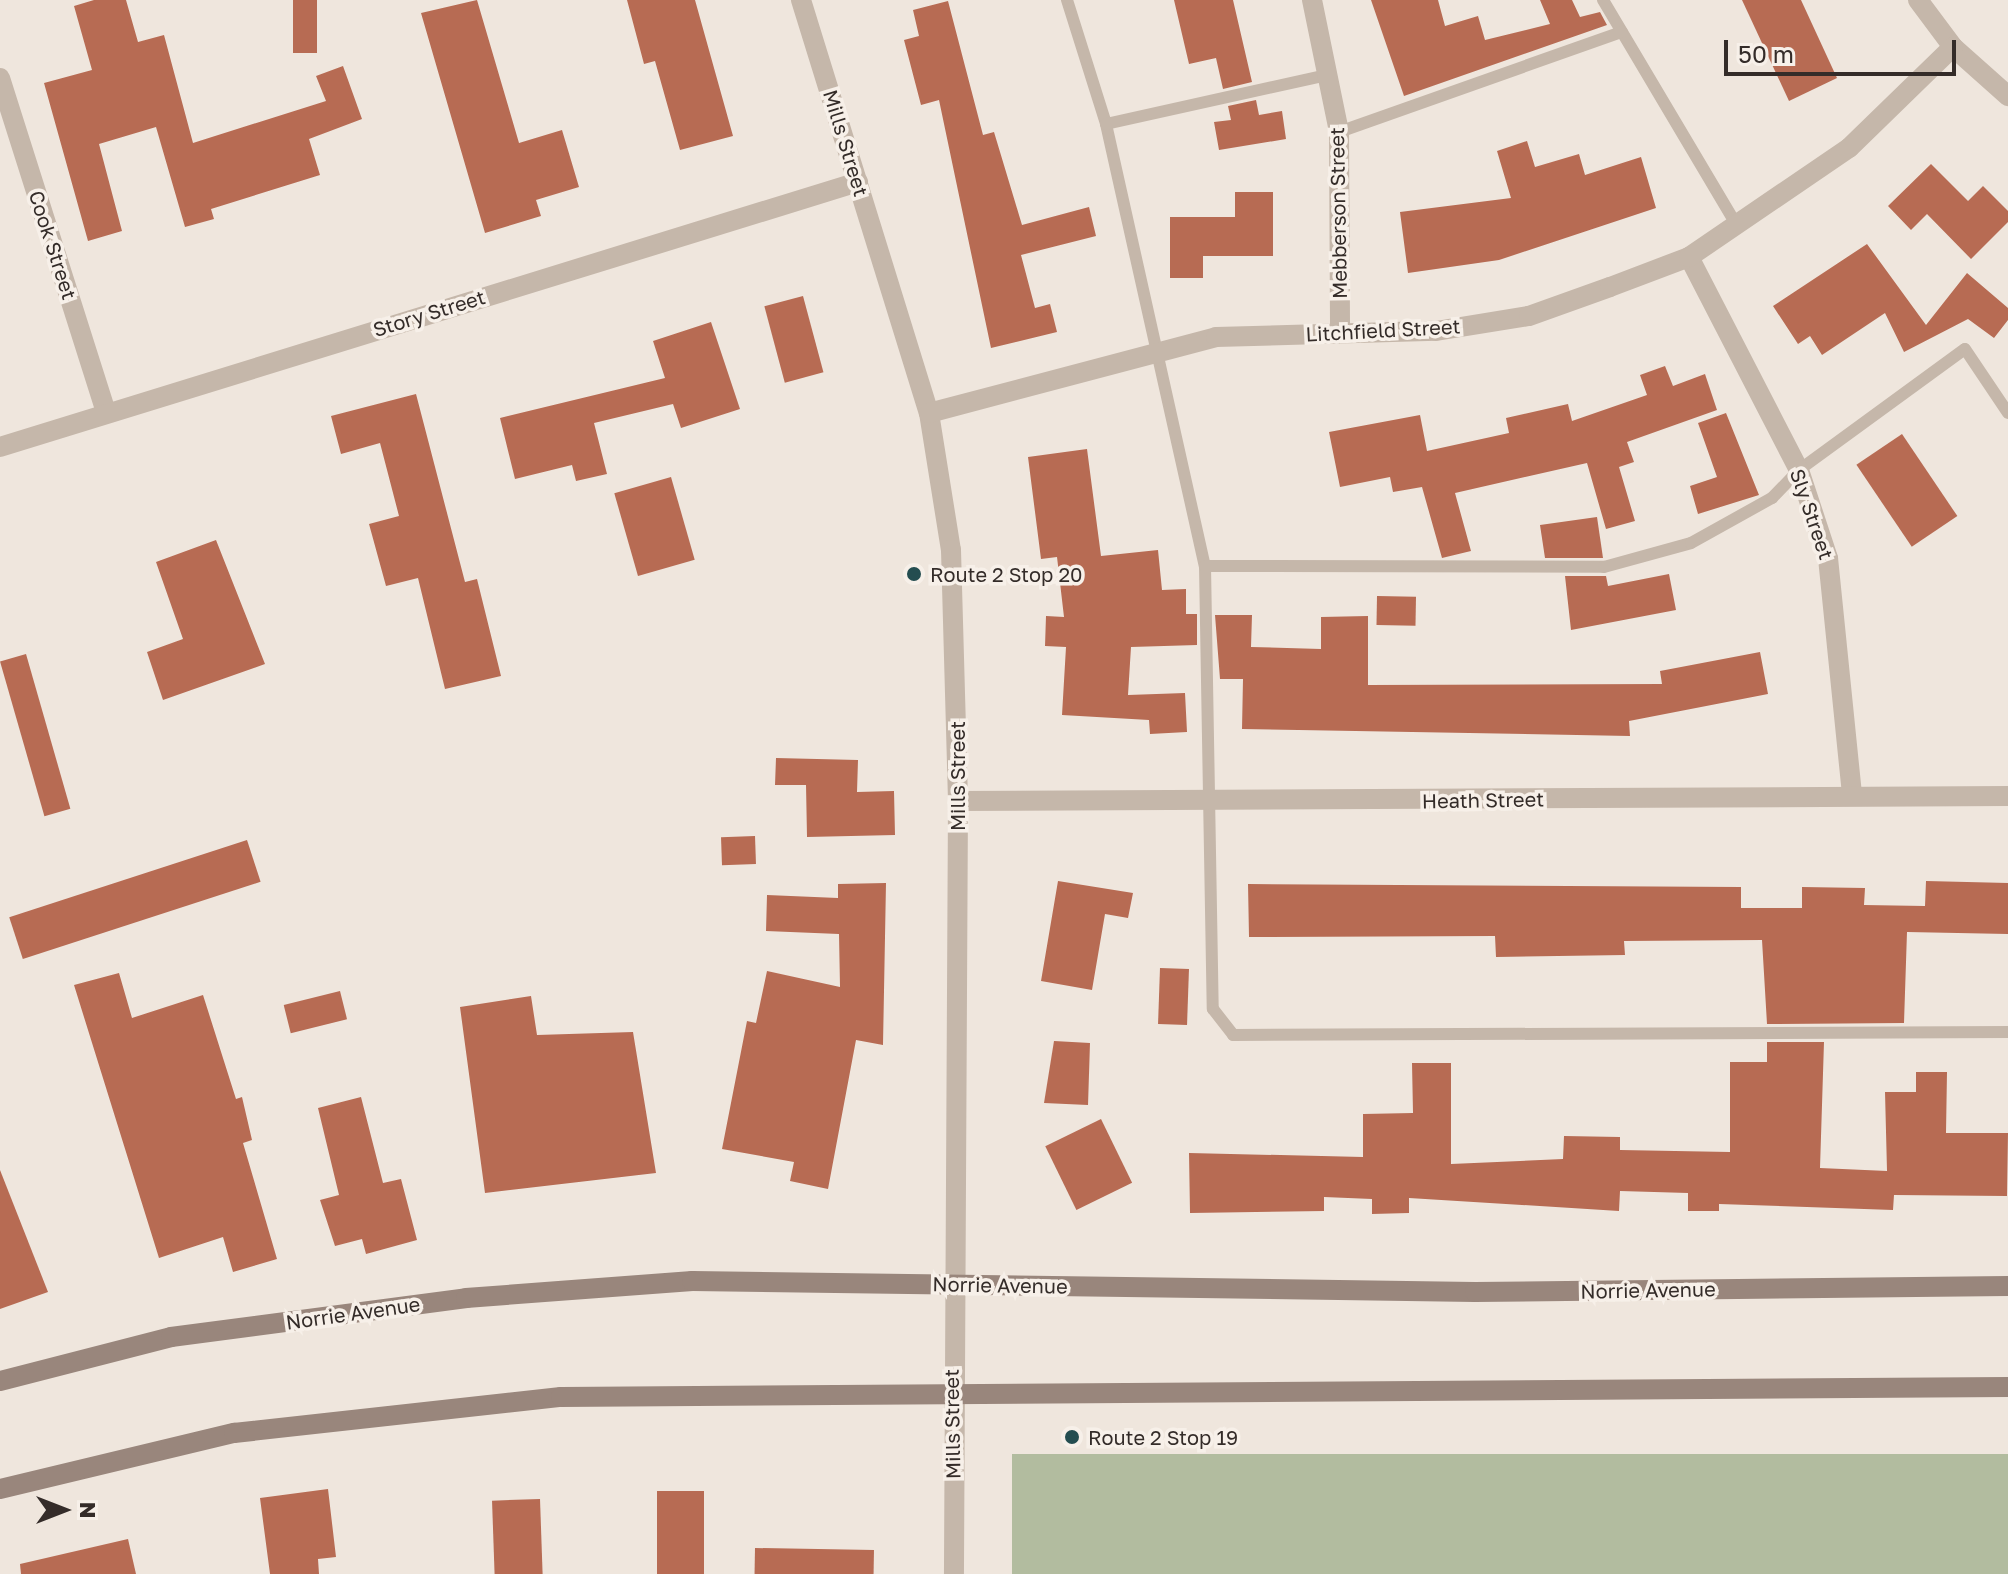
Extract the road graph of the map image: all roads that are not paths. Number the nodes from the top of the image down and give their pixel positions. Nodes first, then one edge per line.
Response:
1 (801, 0) edge
2 (1067, 0) edge
3 (1312, 0) edge
4 (1603, 0) edge
5 (1918, 0) edge
6 (1622, 32) junction
7 (1953, 47) junction
8 (1327, 75) junction
9 (0, 78) edge
10 (2008, 96) edge
11 (1106, 124) junction
12 (1339, 132) junction
13 (858, 182) junction
14 (1737, 226) junction
15 (1689, 257) junction
16 (1340, 332) junction
17 (1158, 349) junction
18 (106, 412) junction
19 (929, 413) junction
20 (2008, 413) edge
21 (0, 447) edge
22 (1799, 470) junction
23 (1205, 566) junction
24 (1852, 796) junction
25 (2008, 796) edge
26 (958, 801) junction
27 (1210, 804) junction
28 (2008, 1032) edge
29 (951, 1284) junction
30 (2008, 1286) edge
31 (0, 1381) edge
32 (2008, 1387) edge
33 (952, 1395) junction
34 (0, 1489) edge
35 (954, 1574) edge

1 - 13 street, Mills Street
2 - 11 lane
3 - 8 street, Mebberson Street
4 - 6 lane
5 - 7 street
6 - 12 lane
6 - 14 lane
7 - 10 street
7 - 14 street, Litchfield Street
8 - 11 lane
8 - 12 street, Mebberson Street
9 - 18 street, Cook Street
11 - 17 lane
12 - 16 street, Mebberson Street
13 - 18 street, Story Street
13 - 19 street, Mills Street
14 - 15 street, Litchfield Street
15 - 16 street, Litchfield Street
15 - 22 street, Sly Street
16 - 17 street, Litchfield Street
17 - 19 street, Litchfield Street
17 - 23 lane
18 - 21 street, Story Street
19 - 26 street, Mills Street
20 - 22 lane
22 - 23 lane
22 - 24 street, Sly Street
23 - 27 lane
24 - 25 street, Heath Street
24 - 27 street, Heath Street
26 - 27 street, Heath Street
26 - 29 street, Mills Street
27 - 28 lane
29 - 30 main road, Norrie Avenue
29 - 31 main road, Norrie Avenue
29 - 33 street, Mills Street
32 - 33 main road
33 - 34 main road
33 - 35 street, Mills Street

